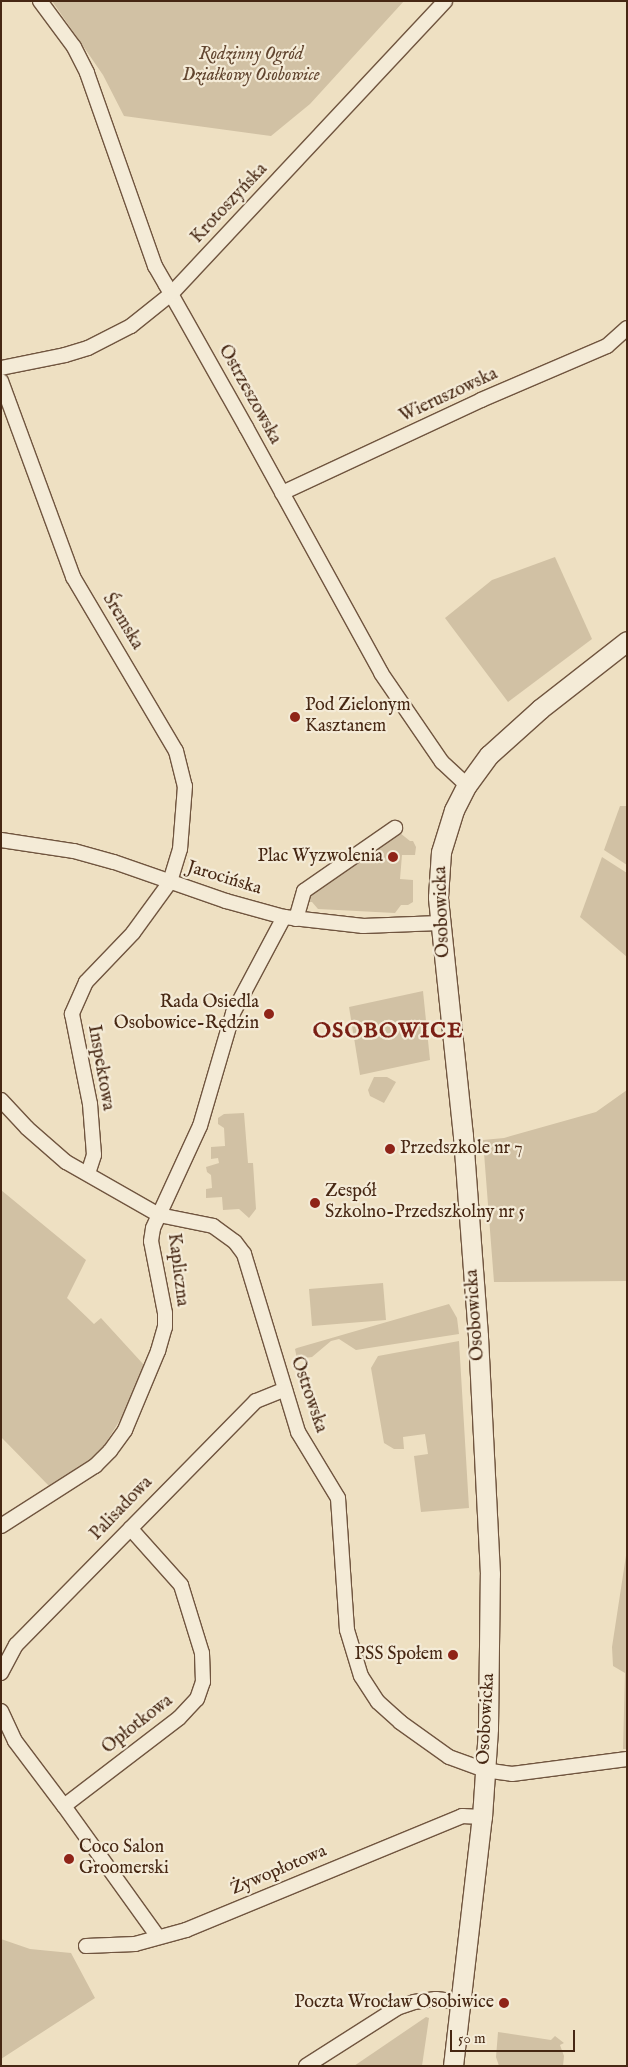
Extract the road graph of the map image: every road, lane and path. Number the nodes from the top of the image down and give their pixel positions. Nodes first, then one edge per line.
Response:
1 (40, 1) edge
2 (445, 1) edge
3 (171, 294) junction
4 (627, 328) edge
5 (1, 368) edge
6 (1, 381) edge
7 (282, 493) junction
8 (627, 641) edge
9 (467, 785) junction
10 (395, 828) dead end
11 (1, 840) edge
12 (170, 882) junction
13 (290, 918) junction
14 (440, 923) junction
15 (1, 1100) edge
16 (88, 1173) junction
17 (159, 1215) junction
18 (285, 1389) junction
19 (1, 1526) edge
20 (130, 1528) junction
21 (1, 1673) edge
22 (1, 1711) edge
23 (627, 1758) edge
24 (484, 1770) junction
25 (64, 1806) junction
26 (482, 1818) junction
27 (158, 1938) junction
28 (86, 1946) dead end
29 (461, 2002) junction
30 (306, 2066) edge
31 (453, 2066) edge

1 - 3 street, Ostrzeszowska
2 - 3 street, Krotoszyńska
3 - 5 street, Krotoszyńska
3 - 7 street, Ostrzeszowska
4 - 7 street, Wieruszowska
6 - 12 street, Śremska
7 - 9 street, Ostrzeszowska
8 - 9 street, Osobowicka
9 - 14 street, Osobowicka
10 - 13 street
11 - 12 street, Jarocińska
12 - 13 street, Jarocińska
12 - 16 street, Inspektowa
13 - 14 street, Jarocińska
13 - 17 street, Kapliczna
14 - 24 street, Osobowicka
15 - 16 street, Ostrowska
16 - 17 street, Ostrowska
17 - 18 street, Ostrowska
17 - 19 street, Kapliczna
18 - 20 street, Palisadowa
18 - 24 street, Ostrowska
20 - 21 street, Palisadowa
20 - 25 street, Opłotkowa
22 - 25 street
23 - 24 street, Ostrowska
24 - 26 street, Osobowicka
25 - 27 street
26 - 27 street, Żywopłotowa
26 - 29 street, Osobowicka
27 - 28 street, Żywopłotowa
29 - 30 street
29 - 31 street, Osobowicka

